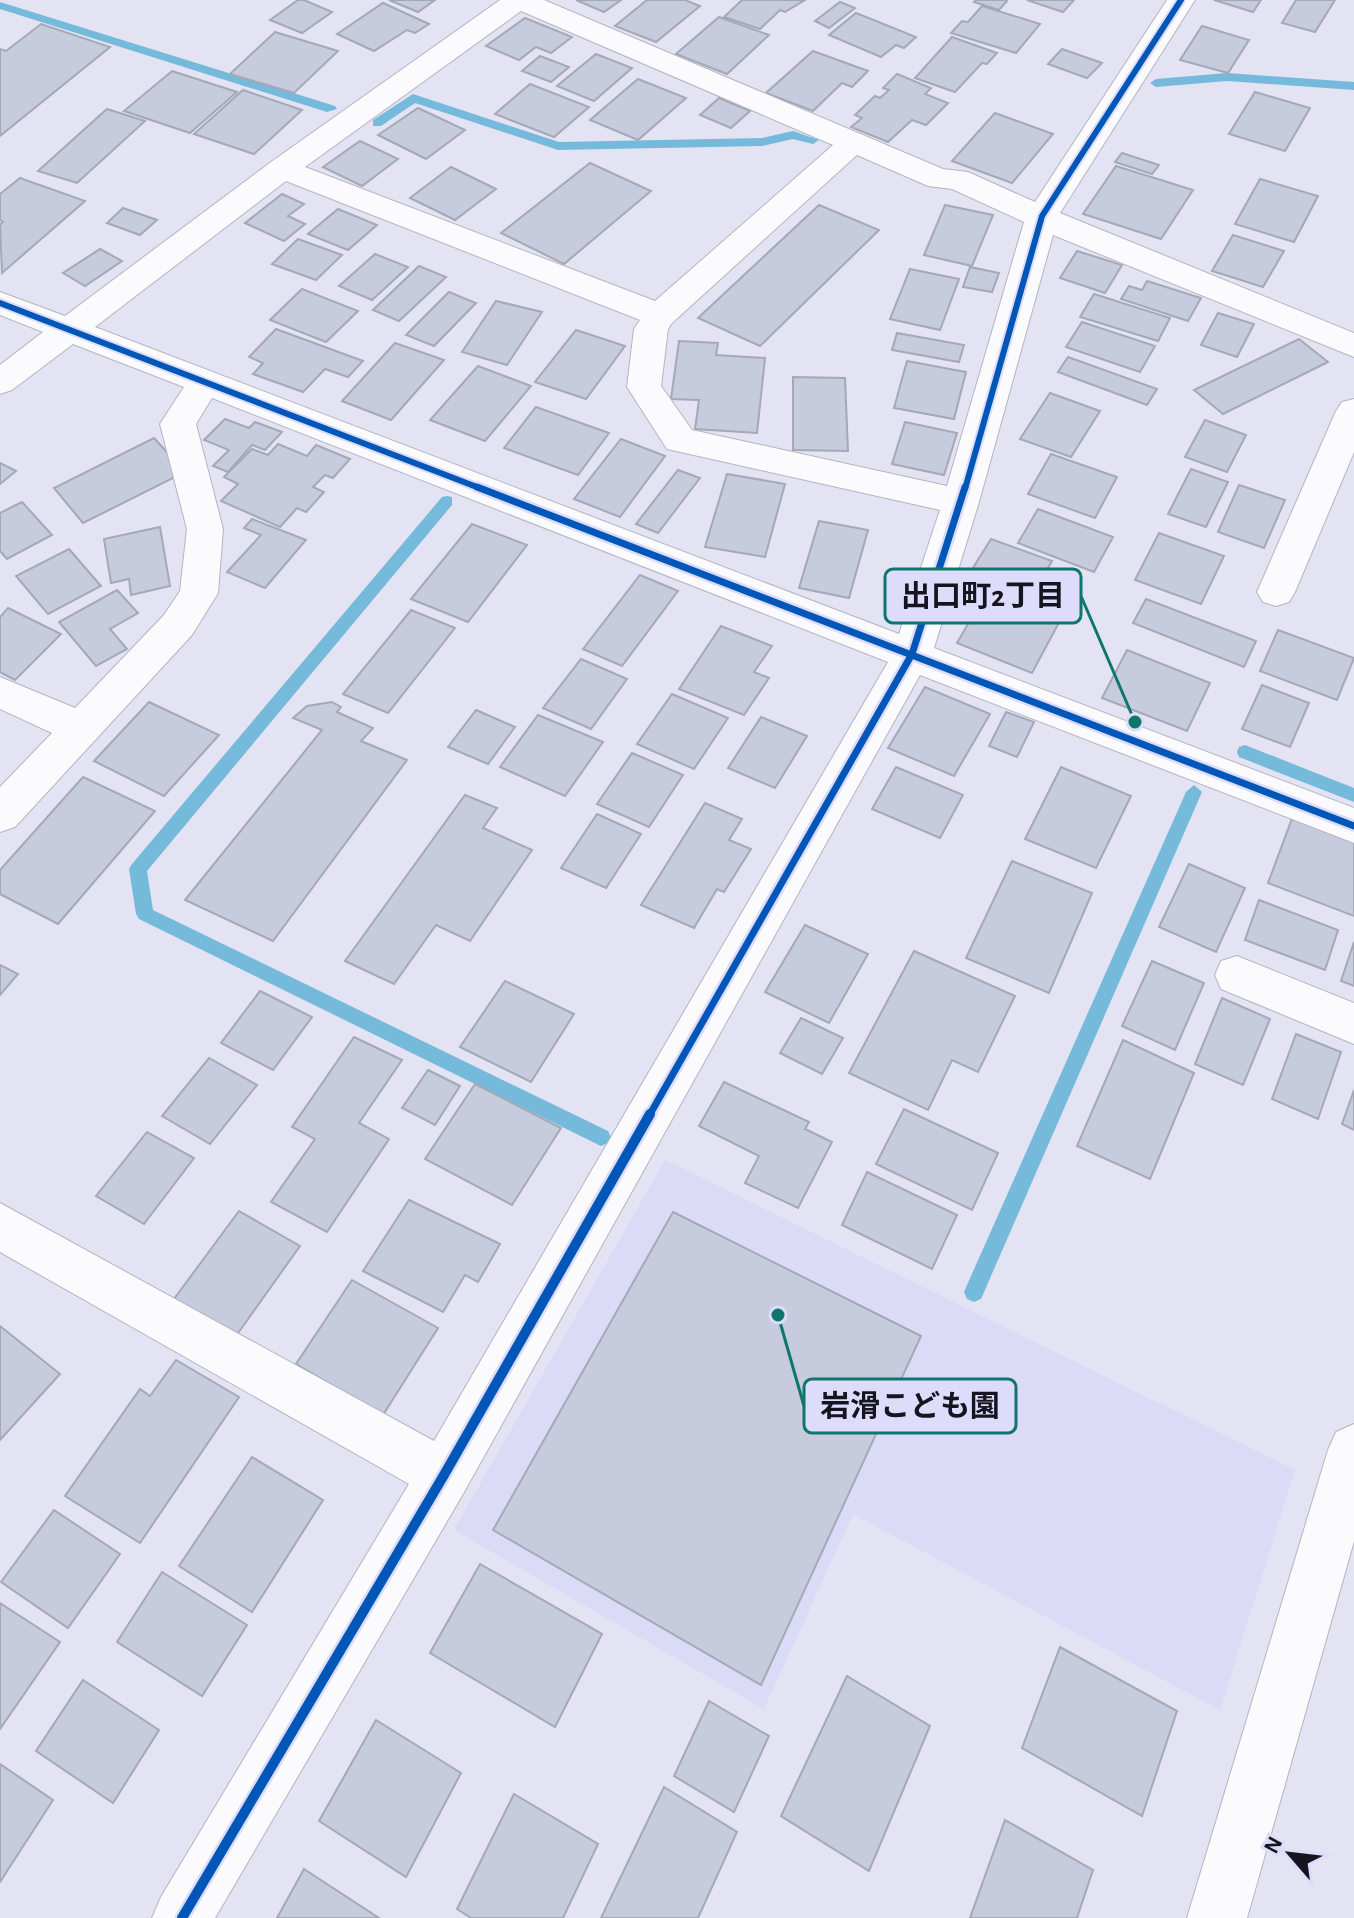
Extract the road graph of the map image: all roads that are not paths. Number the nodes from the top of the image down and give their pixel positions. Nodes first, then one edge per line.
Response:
1 (519, 0) edge
2 (1181, 0) edge
3 (853, 143) junction
4 (282, 169) junction
5 (1042, 216) junction
6 (0, 303) edge
7 (660, 315) junction
8 (70, 329) junction
9 (1354, 346) edge
10 (0, 382) edge
11 (204, 383) junction
12 (1354, 411) edge
13 (961, 502) junction
14 (1276, 592) dead end
15 (912, 654) junction
16 (0, 692) edge
17 (80, 728) junction
18 (0, 815) edge
19 (1354, 826) edge
20 (1237, 975) dead end
21 (1354, 1024) edge
22 (0, 1226) edge
23 (1354, 1450) edge
24 (444, 1475) junction
25 (182, 1918) edge
26 (1217, 1918) edge

1 - 3 street
1 - 4 street
2 - 5 street
3 - 5 street
3 - 7 street
4 - 7 street
4 - 8 street
5 - 9 street
5 - 13 street
6 - 8 street
7 - 13 street
8 - 10 street
8 - 11 street
11 - 15 street
11 - 17 street
12 - 14 street
13 - 15 street
15 - 19 street
15 - 24 street
16 - 17 street
17 - 18 street
20 - 21 street
22 - 24 street
23 - 26 street
24 - 25 street

